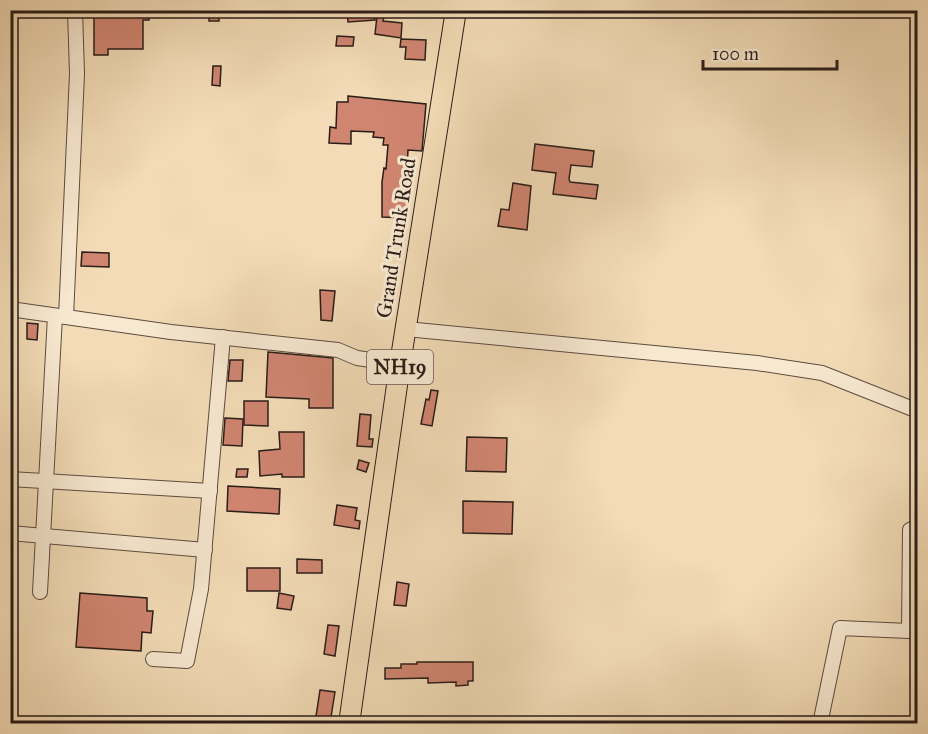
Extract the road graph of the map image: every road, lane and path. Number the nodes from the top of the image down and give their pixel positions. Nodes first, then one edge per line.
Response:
1 (75, 10) edge
2 (456, 10) edge
3 (10, 309) edge
4 (61, 317) junction
5 (406, 329) junction
6 (223, 337) junction
7 (400, 364) junction
8 (918, 411) edge
9 (10, 479) edge
10 (46, 481) junction
11 (210, 492) junction
12 (918, 526) edge
13 (10, 533) edge
14 (43, 536) junction
15 (205, 550) junction
16 (39, 592) dead end
17 (153, 659) dead end
18 (349, 723) edge
19 (820, 723) edge

1 - 4 street
2 - 5 highway, Grand Trunk Road / NH19
3 - 4 street
4 - 6 street
4 - 10 street
5 - 7 highway, Grand Trunk Road / NH19
5 - 8 street
6 - 7 street
6 - 11 street
7 - 18 highway, Grand Trunk Road / NH19
9 - 10 street
10 - 11 street
10 - 14 street
11 - 15 street
12 - 19 street
13 - 14 street
14 - 15 street
14 - 16 street
15 - 17 street

